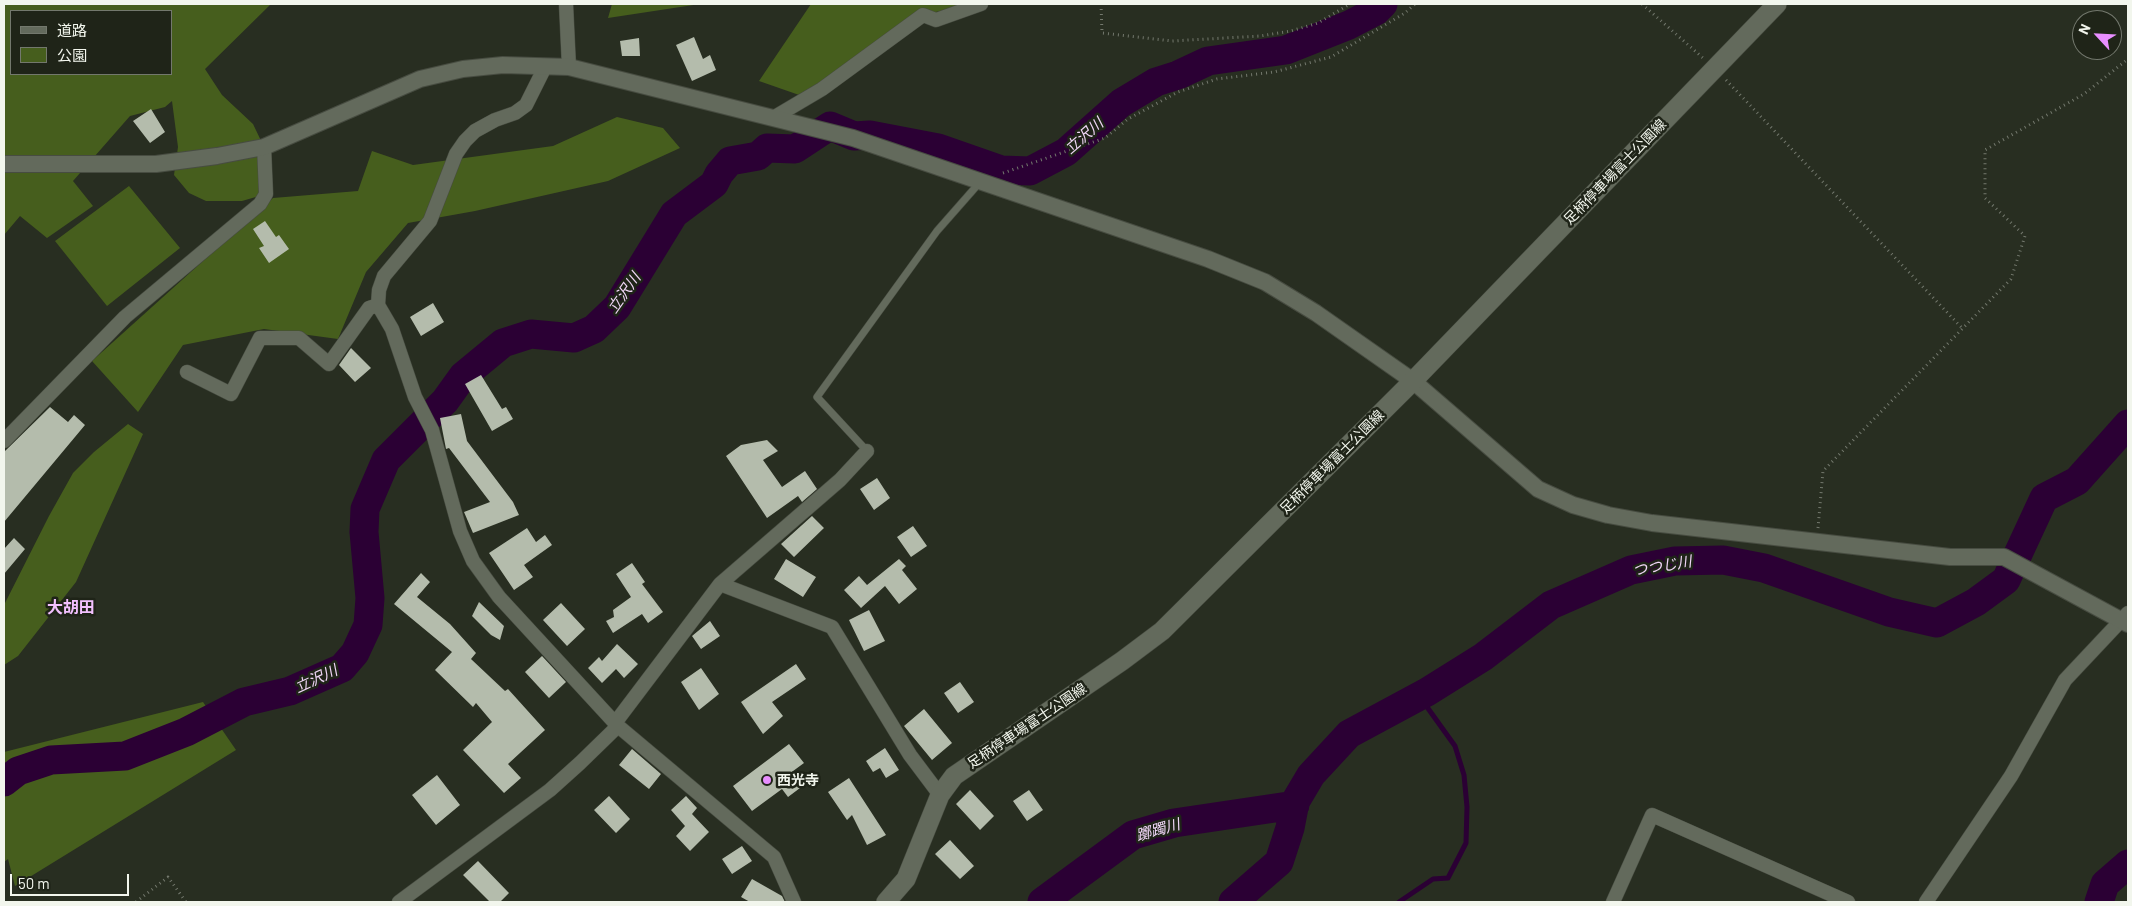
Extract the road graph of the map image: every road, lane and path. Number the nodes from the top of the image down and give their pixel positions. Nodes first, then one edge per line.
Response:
1 (566, 4) edge
2 (981, 4) edge
3 (1101, 4) edge
4 (1350, 4) edge
5 (1415, 4) edge
6 (1642, 4) edge
7 (1777, 4) edge
8 (922, 10) edge
9 (2128, 59) edge
10 (546, 67) junction
11 (569, 67) junction
12 (1715, 68) junction
13 (773, 118) junction
14 (264, 147) junction
15 (4, 164) edge
16 (981, 180) junction
17 (378, 304) junction
18 (1962, 328) junction
19 (187, 372) dead end
20 (1412, 381) junction
21 (4, 441) edge
22 (867, 451) joint
23 (1817, 541) junction
24 (720, 584) junction
25 (2126, 619) edge
26 (616, 724) junction
27 (940, 795) junction
28 (886, 898) edge
29 (136, 902) edge
30 (186, 902) edge
31 (399, 902) edge
32 (794, 902) edge
33 (1614, 902) edge
34 (1848, 902) edge
35 (1926, 902) edge

1 - 11 street
2 - 8 street
3 - 4 path
5 - 16 path
6 - 12 path
7 - 12 main road, 足柄停車場富士公園線
8 - 13 street
9 - 18 path
10 - 11 street
10 - 14 street
10 - 17 street
11 - 13 street
12 - 18 path
12 - 20 main road, 足柄停車場富士公園線
13 - 16 street
14 - 15 street
14 - 21 street
16 - 20 street
16 - 22 lane
17 - 19 street
17 - 26 street
18 - 23 path
20 - 23 street
20 - 27 main road, 足柄停車場富士公園線
22 - 24 street
23 - 25 street
24 - 26 street
24 - 27 street
25 - 35 street
26 - 31 street
26 - 32 street
27 - 28 main road, 足柄停車場富士公園線
29 - 30 path
33 - 34 street

